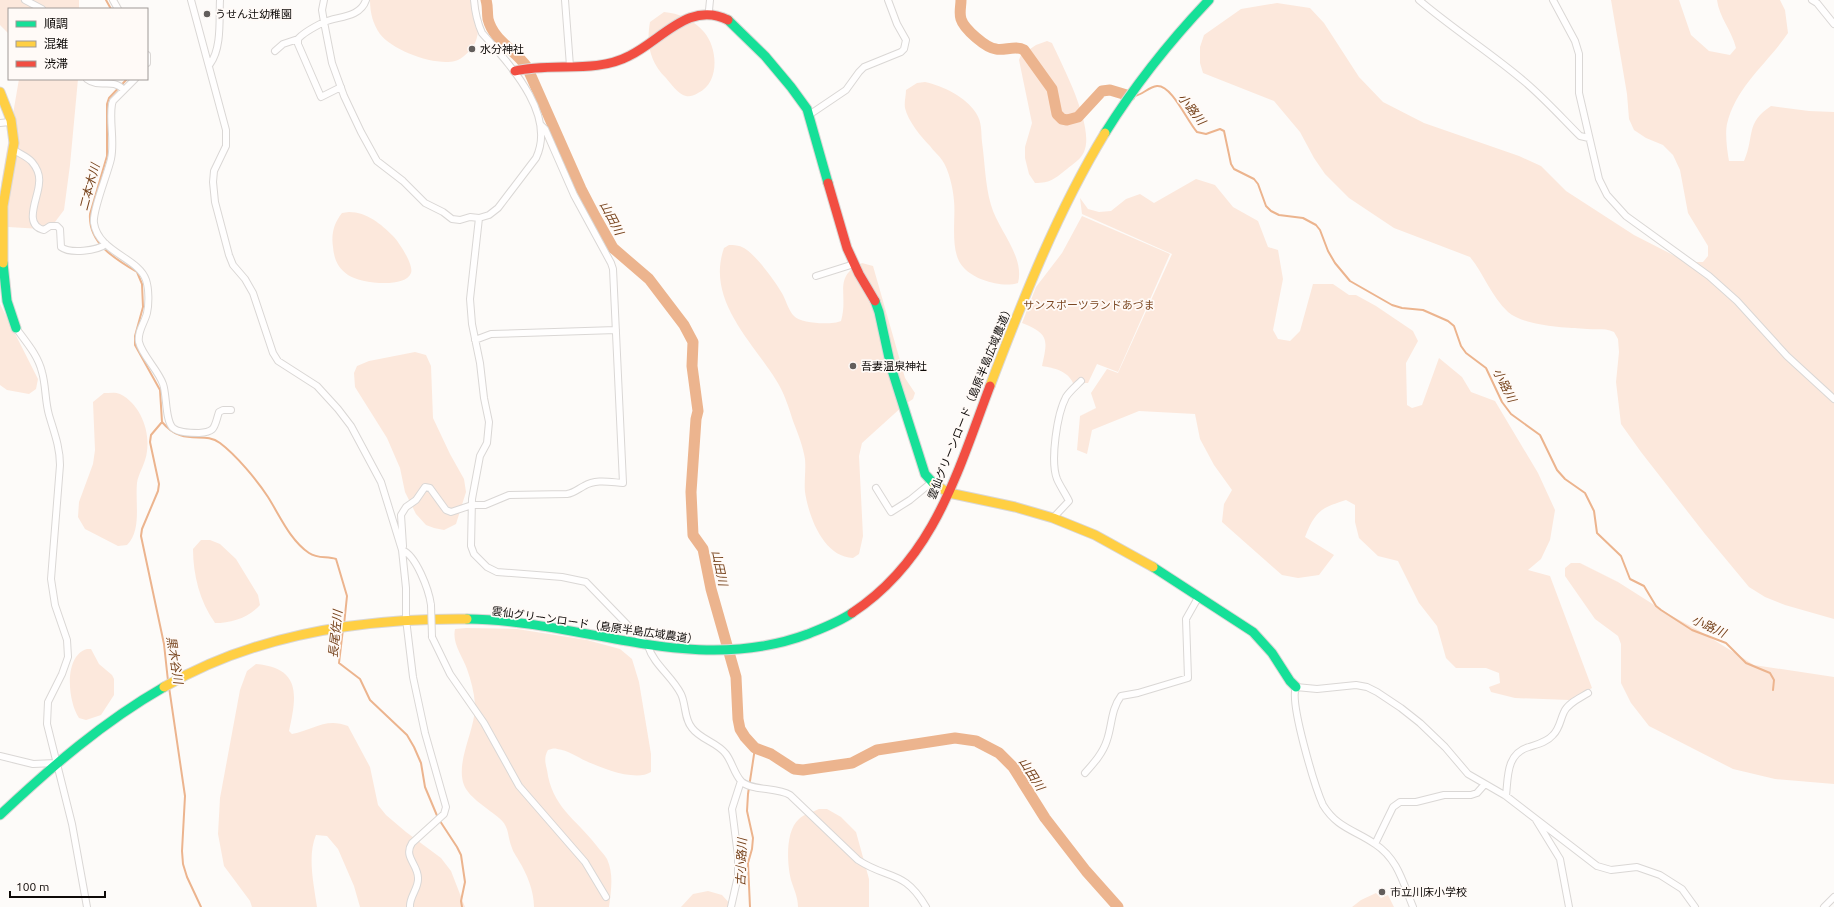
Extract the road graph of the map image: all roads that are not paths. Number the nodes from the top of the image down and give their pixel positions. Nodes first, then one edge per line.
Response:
1 (25, 0) edge
2 (192, 0) edge
3 (220, 0) edge
4 (324, 0) edge
5 (366, 0) edge
6 (474, 0) edge
7 (565, 0) edge
8 (710, 0) edge
9 (888, 0) edge
10 (1209, 0) edge
11 (1419, 0) edge
12 (1553, 0) edge
13 (1812, 0) edge
14 (40, 8) edge
15 (709, 10) junction
16 (324, 22) junction
17 (1834, 24) edge
18 (298, 39) junction
19 (275, 51) dead end
20 (210, 64) junction
21 (570, 66) junction
22 (517, 71) junction
23 (89, 80) edge
24 (133, 80) edge
25 (341, 87) junction
26 (121, 88) junction
27 (0, 92) edge
28 (809, 115) junction
29 (10, 122) junction
30 (0, 123) edge
31 (541, 125) junction
32 (1589, 138) junction
33 (14, 150) junction
34 (479, 218) junction
35 (103, 246) junction
36 (854, 264) junction
37 (816, 276) dead end
38 (16, 328) joint
39 (616, 330) junction
40 (475, 340) junction
41 (1080, 381) dead end
42 (1834, 399) edge
43 (231, 410) dead end
44 (932, 482) junction
45 (876, 488) dead end
46 (949, 493) junction
47 (472, 505) junction
48 (1053, 518) junction
49 (402, 550) junction
50 (1199, 596) junction
51 (402, 619) junction
52 (648, 646) junction
53 (1296, 687) junction
54 (1588, 693) dead end
55 (0, 756) edge
56 (56, 763) junction
57 (1085, 773) dead end
58 (743, 782) junction
59 (1485, 784) junction
60 (1506, 796) junction
61 (0, 815) edge
62 (1536, 818) junction
63 (1375, 844) junction
64 (606, 897) dead end
65 (1834, 897) edge
66 (87, 907) edge
67 (410, 907) edge
68 (731, 907) edge
69 (926, 907) edge
70 (1413, 907) edge
71 (1569, 907) edge
72 (1695, 907) edge
73 (1824, 907) edge

1 - 14 street
2 - 20 street
3 - 20 street
4 - 16 street
5 - 16 street
6 - 22 street
7 - 21 street
8 - 15 street
9 - 28 street
10 - 46 street, 雲仙グリーンロード（島原半島広域農道）
11 - 32 street
12 - 32 street
13 - 17 street
15 - 21 street
15 - 28 street
16 - 18 street
16 - 25 street
18 - 19 street
18 - 25 street
20 - 49 street
21 - 22 street
22 - 31 street
23 - 26 street
24 - 26 street
25 - 34 street
26 - 35 street
27 - 29 street
28 - 36 street
29 - 30 street
29 - 33 street
31 - 34 street
31 - 39 street
32 - 42 street
33 - 35 street
33 - 38 street
34 - 40 street
35 - 43 street
36 - 37 street
36 - 44 street
38 - 56 street
39 - 40 street
39 - 47 street
40 - 47 street
41 - 48 street
44 - 45 street
44 - 46 street
46 - 48 street
46 - 52 street, 雲仙グリーンロード（島原半島広域農道）
47 - 49 street
47 - 52 street
48 - 50 street
49 - 51 street
49 - 64 street, bridge
50 - 53 street
50 - 57 street
51 - 52 street, 雲仙グリーンロード（島原半島広域農道）
51 - 56 street, 雲仙グリーンロード（島原半島広域農道）
51 - 67 street
52 - 58 street
53 - 59 street
53 - 63 street
54 - 60 street
55 - 56 street
56 - 61 street, 雲仙グリーンロード（島原半島広域農道）
56 - 66 street
58 - 68 street
58 - 69 street
59 - 60 street
59 - 63 street
60 - 62 street
62 - 71 street
62 - 72 street
63 - 70 street
65 - 73 street

